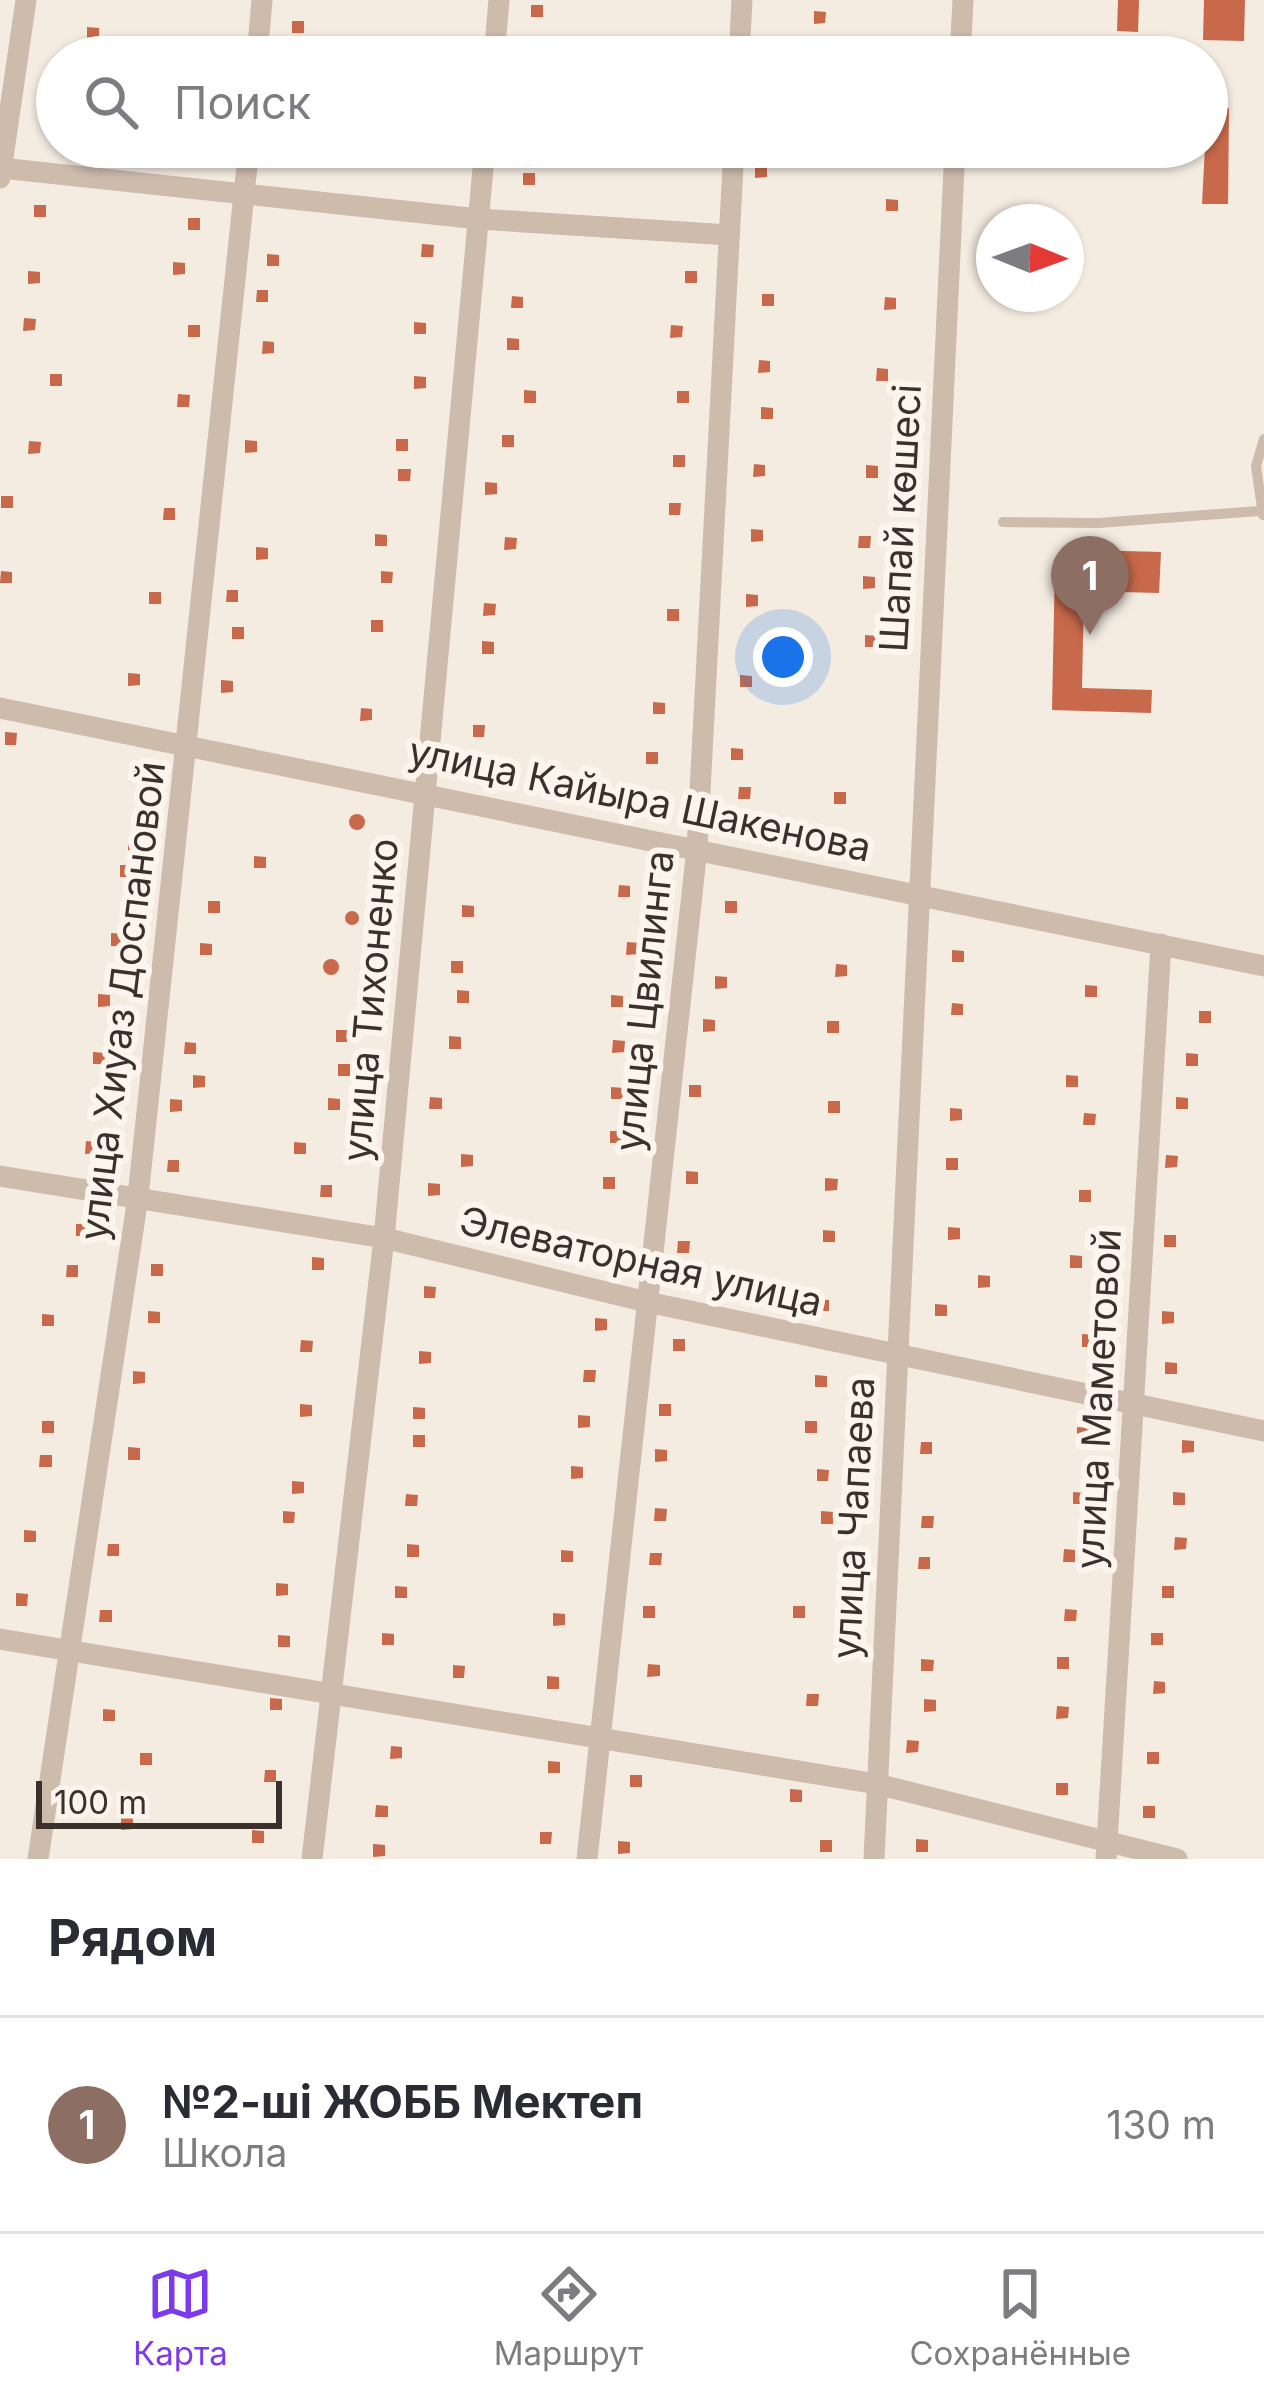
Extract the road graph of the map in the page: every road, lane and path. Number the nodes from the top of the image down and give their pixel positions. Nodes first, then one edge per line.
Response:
1 (26, 0) edge
2 (262, 0) edge
3 (499, 0) edge
4 (742, 0) edge
5 (963, 0) edge
6 (259, 36) edge
7 (496, 36) edge
8 (740, 36) edge
9 (961, 36) edge
10 (1, 168) edge
11 (247, 168) edge
12 (483, 168) edge
13 (733, 168) edge
14 (954, 168) edge
15 (0, 178) edge
16 (244, 196) junction
17 (479, 219) junction
18 (729, 235) junction
19 (1264, 439) edge
20 (1261, 513) edge
21 (1003, 522) dead end
22 (0, 708) edge
23 (188, 745) junction
24 (426, 791) junction
25 (697, 848) junction
26 (917, 893) junction
27 (1161, 944) junction
28 (1264, 966) edge
29 (0, 1176) edge
30 (138, 1196) junction
31 (384, 1238) junction
32 (647, 1302) junction
33 (896, 1356) junction
34 (1133, 1403) junction
35 (1264, 1431) edge
36 (0, 1639) edge
37 (68, 1651) junction
38 (331, 1693) junction
39 (600, 1737) junction
40 (877, 1784) junction
41 (1106, 1851) edge
42 (38, 1859) edge
43 (312, 1859) edge
44 (586, 1859) edge
45 (874, 1859) edge
46 (1177, 1859) edge

1 - 10 street
2 - 6 street
3 - 7 street
4 - 8 street
5 - 9 street
10 - 15 street
10 - 16 street
11 - 16 street, улица Хиуаз Доспановой
12 - 17 street, улица Тихоненко
13 - 18 street, улица Цвилинга
14 - 26 street, Шапай көшесі
16 - 17 street
16 - 23 street, улица Хиуаз Доспановой
17 - 18 street
17 - 24 street, улица Тихоненко
18 - 25 street, улица Цвилинга
19 - 20 lane
20 - 21 lane
22 - 23 street, улица Кайыра Шакенова
23 - 24 street, улица Кайыра Шакенова
23 - 30 street, улица Хиуаз Доспановой
24 - 25 street, улица Кайыра Шакенова
24 - 31 street, улица Тихоненко
25 - 26 street, улица Кайыра Шакенова
25 - 32 street, улица Цвилинга
26 - 27 street, улица Кайыра Шакенова
26 - 33 street, улица Чапаева
27 - 28 street, улица Кайыра Шакенова
27 - 34 street, улица Маметовой
29 - 30 street, Элеваторная улица
30 - 31 street, Элеваторная улица
30 - 37 street, улица Хиуаз Доспановой
31 - 32 street, Элеваторная улица
31 - 38 street, улица Тихоненко
32 - 33 street, Элеваторная улица
32 - 39 street, улица Цвилинга
33 - 34 street, Элеваторная улица
33 - 40 street, улица Чапаева
34 - 35 street, Элеваторная улица
34 - 41 street, улица Маметовой
36 - 37 street
37 - 38 street
37 - 42 street, улица Хиуаз Доспановой
38 - 39 street
38 - 43 street, улица Тихоненко
39 - 40 street
39 - 44 street, улица Цвилинга
40 - 41 street
40 - 45 street, улица Чапаева
41 - 46 street

